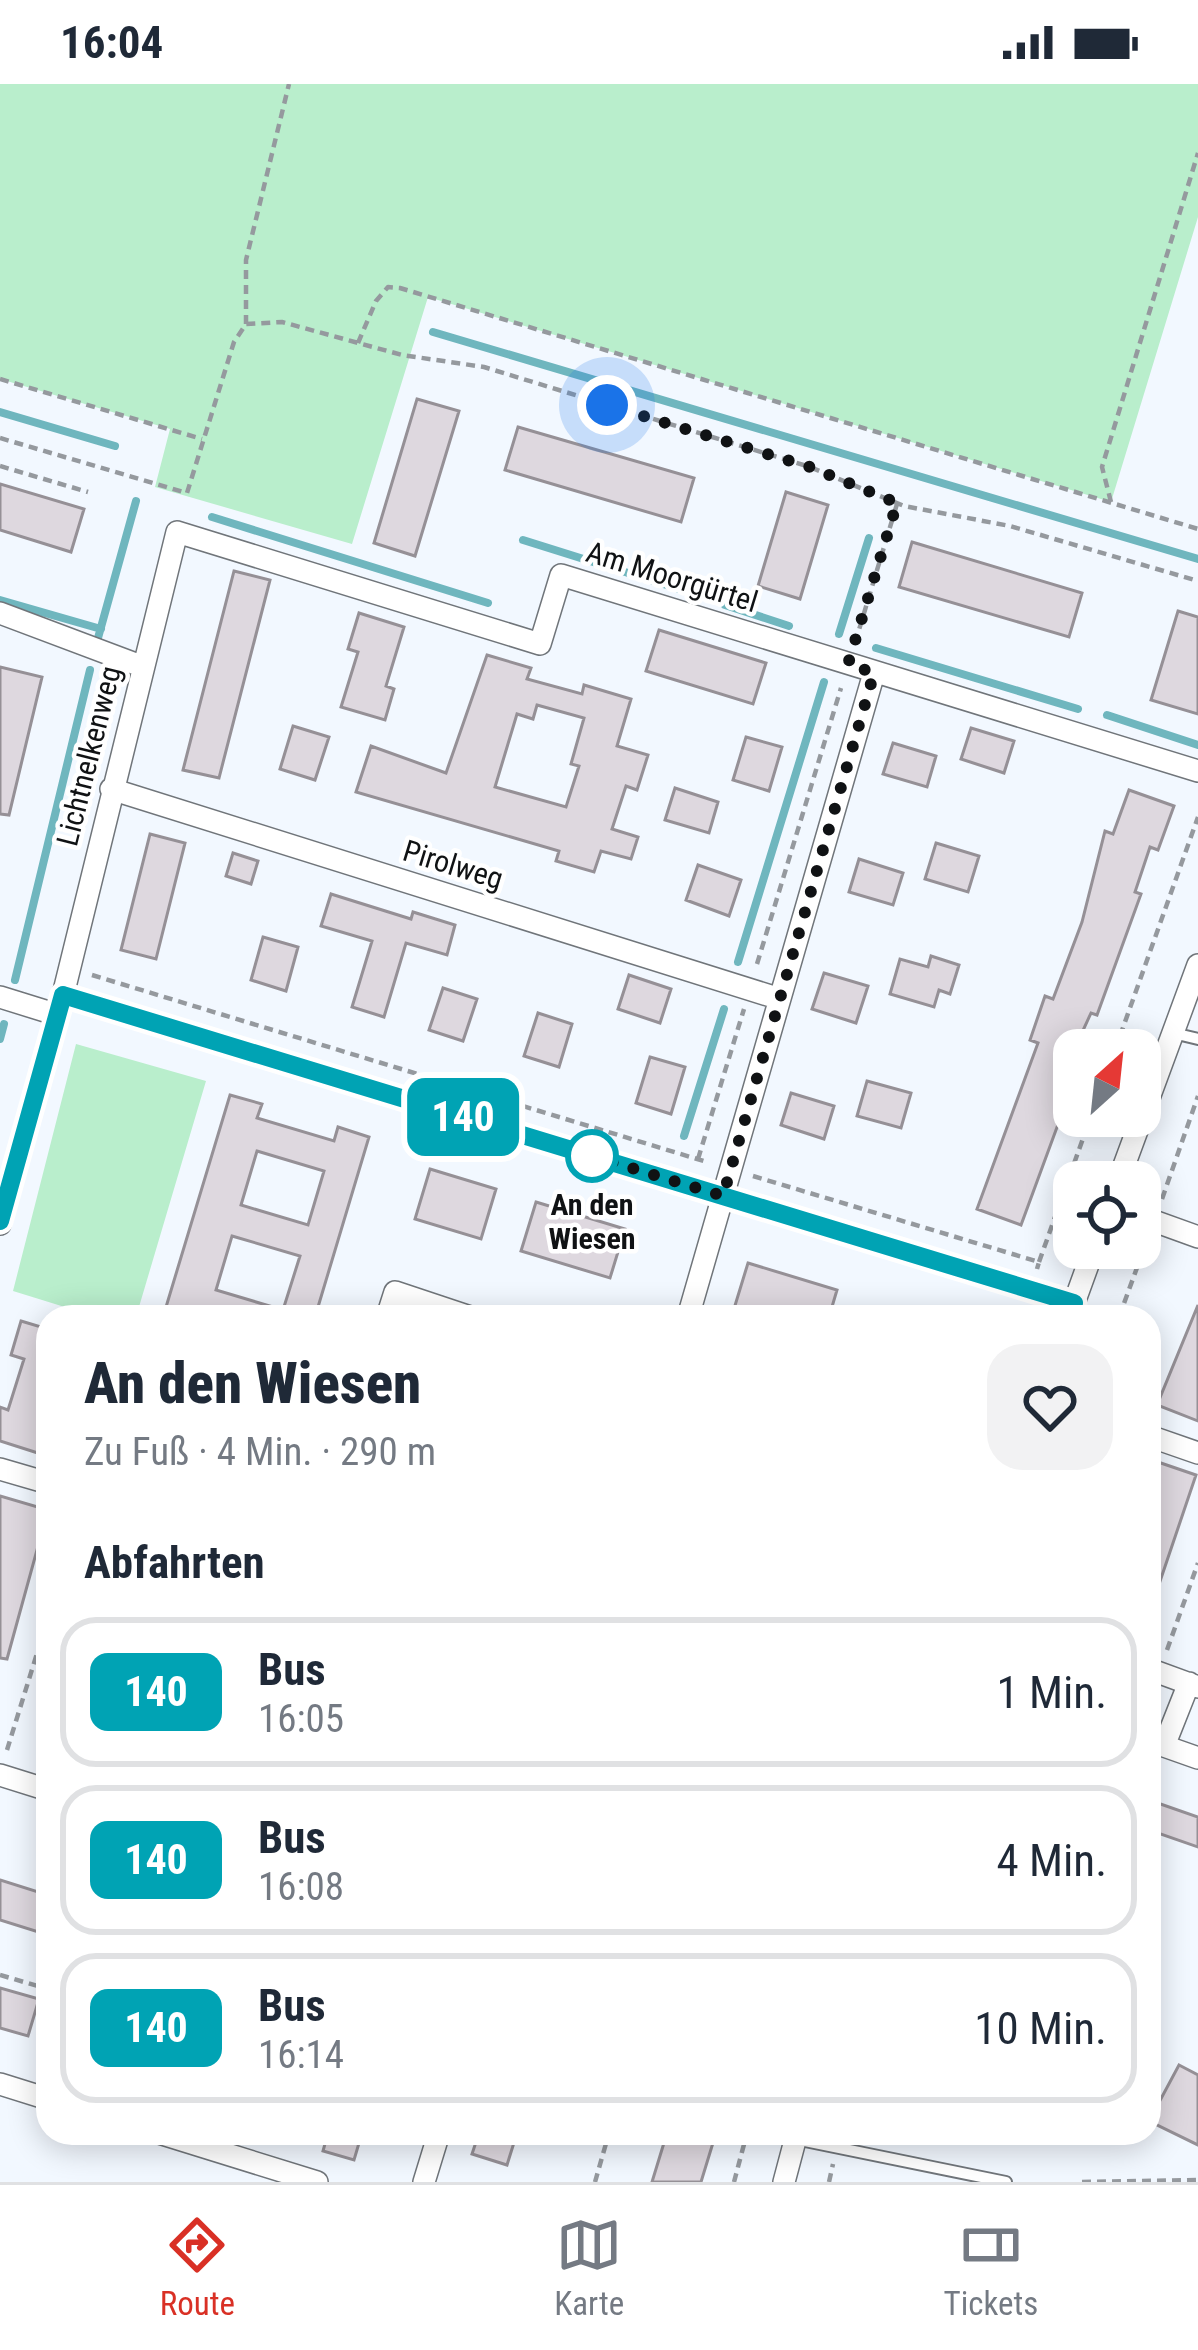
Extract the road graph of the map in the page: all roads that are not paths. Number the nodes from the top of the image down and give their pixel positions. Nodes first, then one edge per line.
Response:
1 (177, 532) joint
2 (0, 613) edge
3 (141, 666) junction
4 (874, 673) junction
5 (1198, 771) edge
6 (111, 789) junction
7 (1198, 965) edge
8 (0, 997) edge
9 (777, 998) junction
10 (60, 1005) junction
11 (1173, 1033) junction
12 (1198, 1039) edge
13 (1126, 1161) edge
14 (723, 1196) junction
15 (0, 1222) edge
16 (1161, 1224) edge
17 (1198, 1237) edge
18 (1086, 1269) edge
19 (391, 1305) edge
20 (433, 1305) edge
21 (691, 1305) edge
22 (1056, 1305) edge
23 (1073, 1305) edge
24 (1161, 1440) edge
25 (1198, 1453) edge
26 (0, 1468) edge
27 (36, 1479) edge
28 (1161, 1673) edge
29 (1193, 1685) edge
30 (1198, 1758) edge
31 (0, 1775) edge
32 (36, 1786) edge
33 (0, 2084) edge
34 (36, 2094) edge
35 (197, 2145) edge
36 (435, 2145) edge
37 (794, 2145) edge
38 (837, 2145) edge
39 (316, 2182) edge
40 (424, 2182) edge
41 (784, 2182) edge
42 (1006, 2182) edge

1 - 3 street, Lichtnelkenweg
1 - 4 street, Am Moorgürtel
2 - 3 street
3 - 6 street, Lichtnelkenweg
4 - 5 street, Am Moorgürtel
4 - 9 street
6 - 9 street, Pirolweg
6 - 10 street, Lichtnelkenweg
7 - 11 street
8 - 10 street
9 - 14 street
10 - 14 street
10 - 15 street, Lichtnelkenweg
11 - 12 lane
11 - 13 street
14 - 21 street
14 - 22 street
16 - 17 street
18 - 23 street
19 - 20 street
24 - 25 street
26 - 27 street
28 - 29 street
29 - 30 street
31 - 32 street
33 - 34 street
35 - 39 street
36 - 40 street
37 - 41 street
38 - 42 lane

